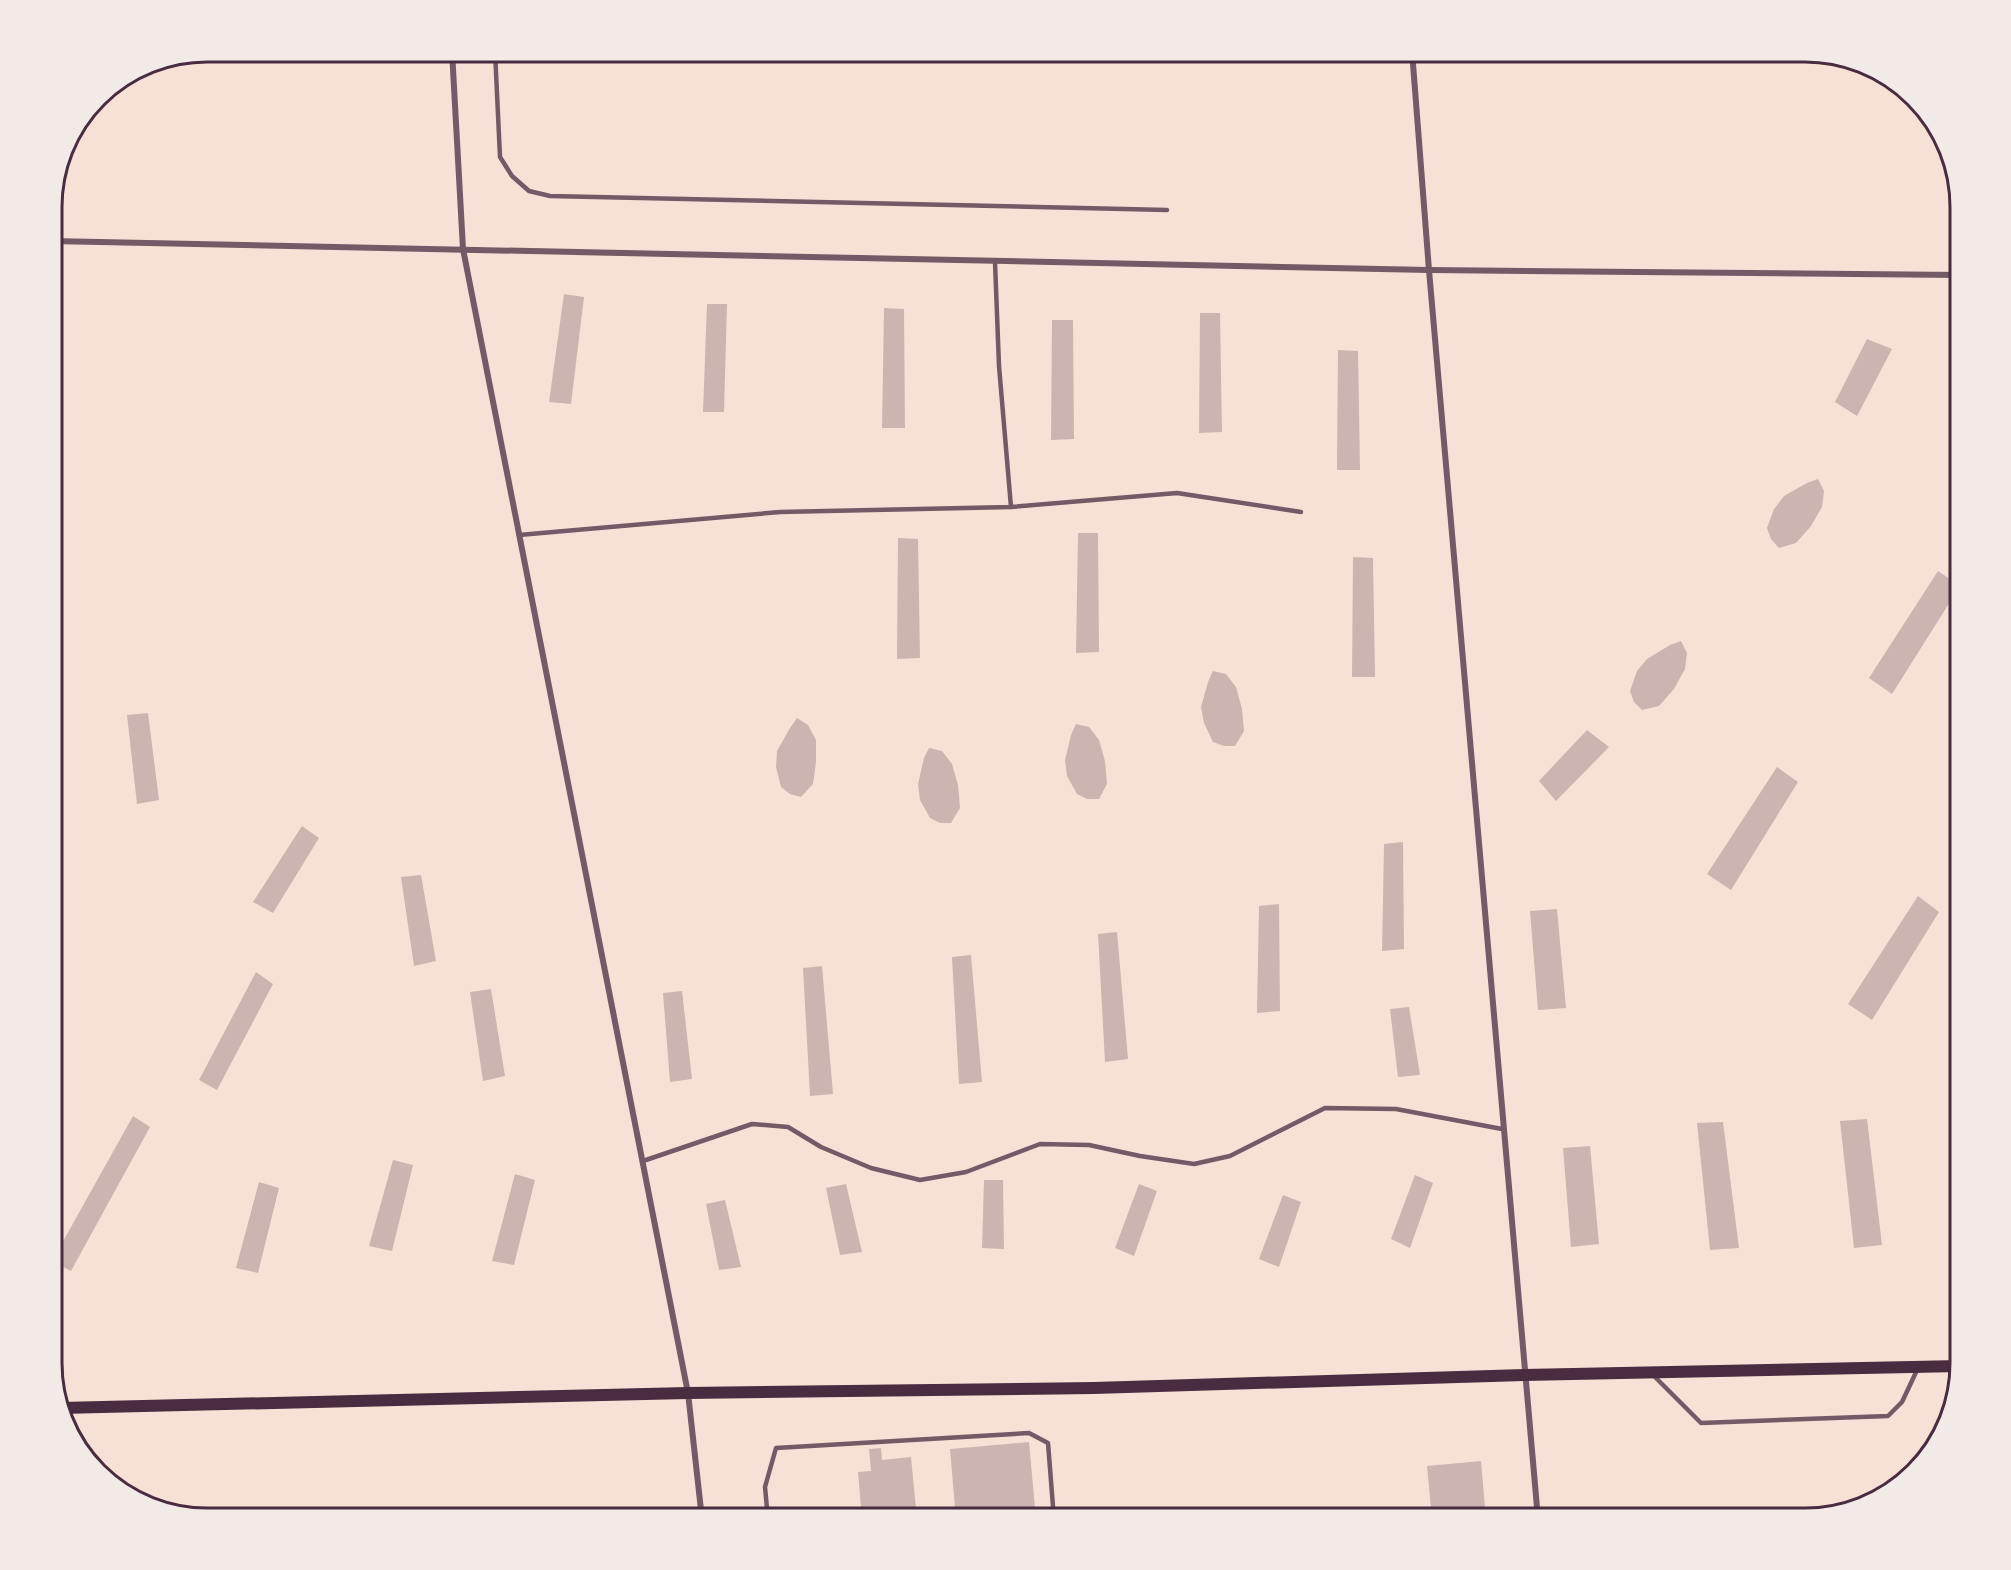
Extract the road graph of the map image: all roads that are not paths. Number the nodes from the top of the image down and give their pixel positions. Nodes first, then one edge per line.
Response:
1 (453, 62) edge
2 (496, 62) edge
3 (1413, 62) edge
4 (1167, 210) dead end
5 (62, 241) edge
6 (463, 249) junction
7 (995, 262) junction
8 (1429, 270) junction
9 (1950, 275) edge
10 (1011, 507) junction
11 (1301, 512) dead end
12 (519, 535) junction
13 (1502, 1130) junction
14 (643, 1161) junction
15 (1950, 1366) edge
16 (1918, 1367) junction
17 (1651, 1373) junction
18 (1524, 1375) junction
19 (688, 1393) junction
20 (69, 1408) edge
21 (701, 1508) edge
22 (767, 1508) edge
23 (1053, 1508) edge
24 (1537, 1508) edge

1 - 6 street
2 - 4 lane
3 - 8 street
5 - 6 street
6 - 7 street
6 - 12 street
7 - 8 street
7 - 10 lane
8 - 9 street
8 - 13 street
10 - 11 lane
10 - 12 lane
12 - 14 street
13 - 14 lane
13 - 18 street
14 - 19 street
15 - 16 main road
16 - 17 main road
16 - 17 lane
17 - 18 main road
18 - 19 main road
18 - 24 street
19 - 20 main road
19 - 21 street
22 - 23 lane

